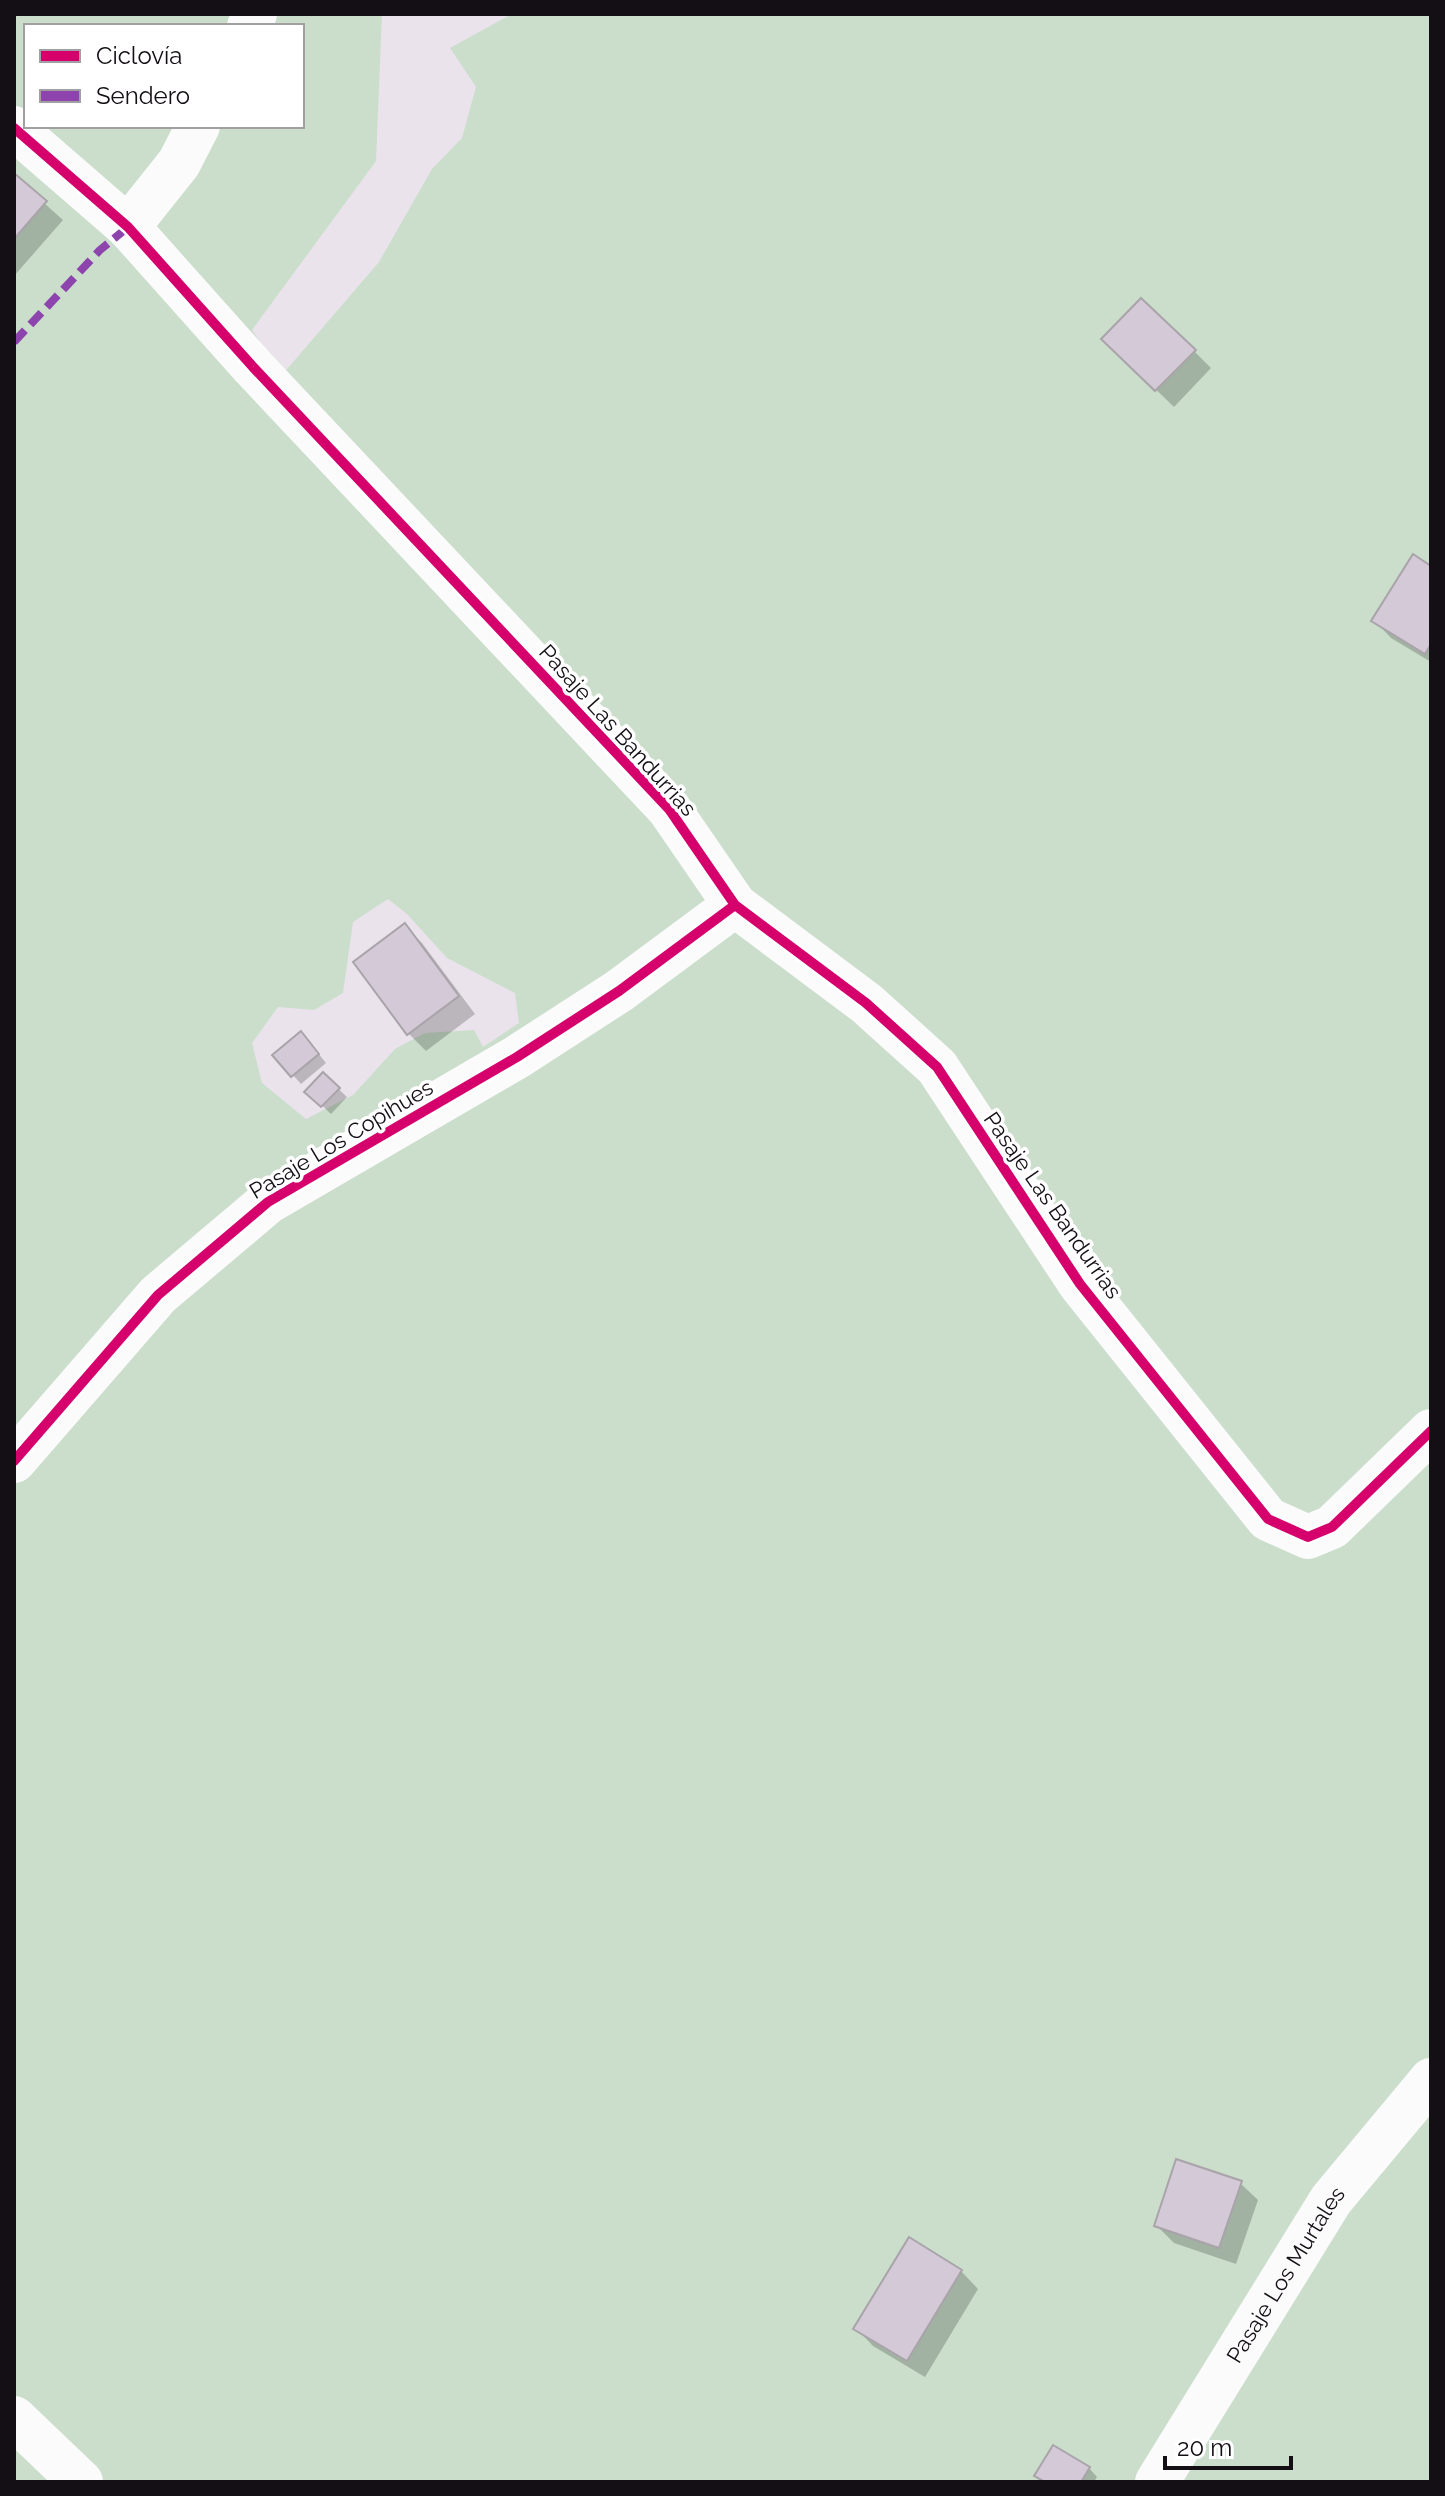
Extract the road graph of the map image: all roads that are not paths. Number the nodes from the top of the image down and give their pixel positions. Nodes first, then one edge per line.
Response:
1 (14, 128) edge
2 (197, 128) edge
3 (128, 227) junction
4 (735, 905) junction
5 (1431, 1431) edge
6 (14, 1461) edge
7 (1431, 2080) edge
8 (14, 2418) edge
9 (81, 2482) edge
10 (1157, 2482) edge

1 - 3 street, Pasaje Las Bandurrias
2 - 3 street
3 - 4 street, Pasaje Las Bandurrias
4 - 5 street, Pasaje Las Bandurrias
4 - 6 street, Pasaje Los Copihues
7 - 10 street, Pasaje Los Murtales
8 - 9 street

